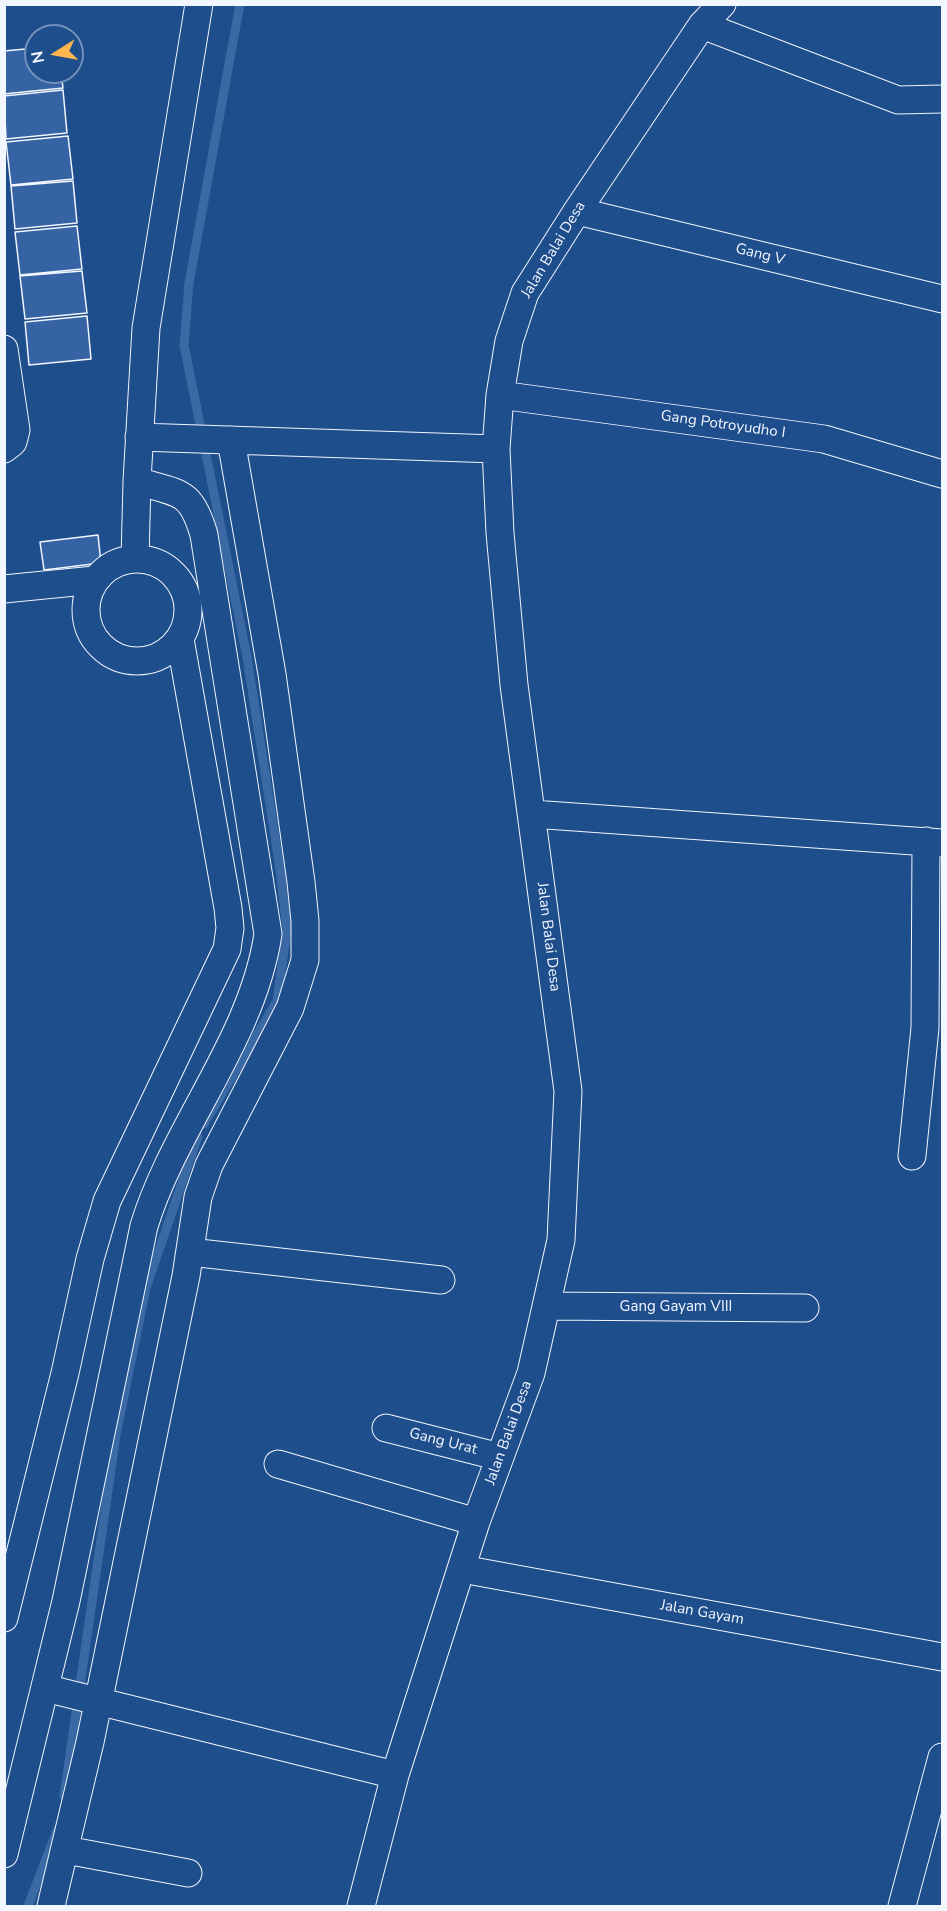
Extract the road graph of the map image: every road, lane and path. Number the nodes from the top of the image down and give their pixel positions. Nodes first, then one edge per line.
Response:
1 (199, 4) edge
2 (722, 4) edge
3 (702, 25) junction
4 (942, 99) edge
5 (577, 211) junction
6 (942, 299) edge
7 (4, 349) edge
8 (500, 395) junction
9 (139, 437) junction
10 (225, 440) junction
11 (4, 449) edge
12 (496, 449) junction
13 (942, 474) edge
14 (137, 481) junction
15 (135, 559) junction
16 (95, 580) junction
17 (4, 590) edge
18 (180, 639) junction
19 (532, 814) junction
20 (934, 842) edge
21 (912, 1156) dead end
22 (179, 1190) junction
23 (190, 1252) junction
24 (441, 1280) dead end
25 (546, 1306) junction
26 (805, 1308) dead end
27 (386, 1428) dead end
28 (500, 1456) junction
29 (278, 1464) dead end
30 (476, 1522) junction
31 (462, 1569) junction
32 (4, 1618) edge
33 (942, 1656) edge
34 (71, 1694) junction
35 (942, 1757) edge
36 (395, 1775) junction
37 (66, 1850) junction
38 (4, 1854) edge
39 (188, 1873) dead end
40 (51, 1906) edge
41 (361, 1906) edge
42 (902, 1906) edge

1 - 9 street
2 - 3 street, Jalan Balai Desa
3 - 4 street
3 - 5 street, Jalan Balai Desa
5 - 6 street, Gang V
5 - 8 street, Jalan Balai Desa
7 - 11 street
8 - 12 street, Jalan Balai Desa
8 - 13 street, Gang Potroyudho I
9 - 10 street
9 - 14 street
10 - 12 street
10 - 22 street
12 - 19 street, Jalan Balai Desa
14 - 15 street
14 - 22 street
15 - 16 street
15 - 18 street
16 - 17 street
16 - 18 street
18 - 32 street
19 - 20 street
19 - 25 street, Jalan Balai Desa
20 - 21 street
22 - 23 street
22 - 34 street
23 - 24 street
23 - 34 street
25 - 26 street, Gang Gayam VIII
25 - 28 street, Jalan Balai Desa
27 - 28 street, Gang Urat
28 - 30 street, Jalan Balai Desa
29 - 30 street
30 - 31 street, Jalan Balai Desa
31 - 33 street, Jalan Gayam
31 - 36 street, Jalan Balai Desa
34 - 36 street
34 - 37 street
34 - 38 street
35 - 42 street
36 - 41 street, Jalan Balai Desa
37 - 39 street
37 - 40 street

